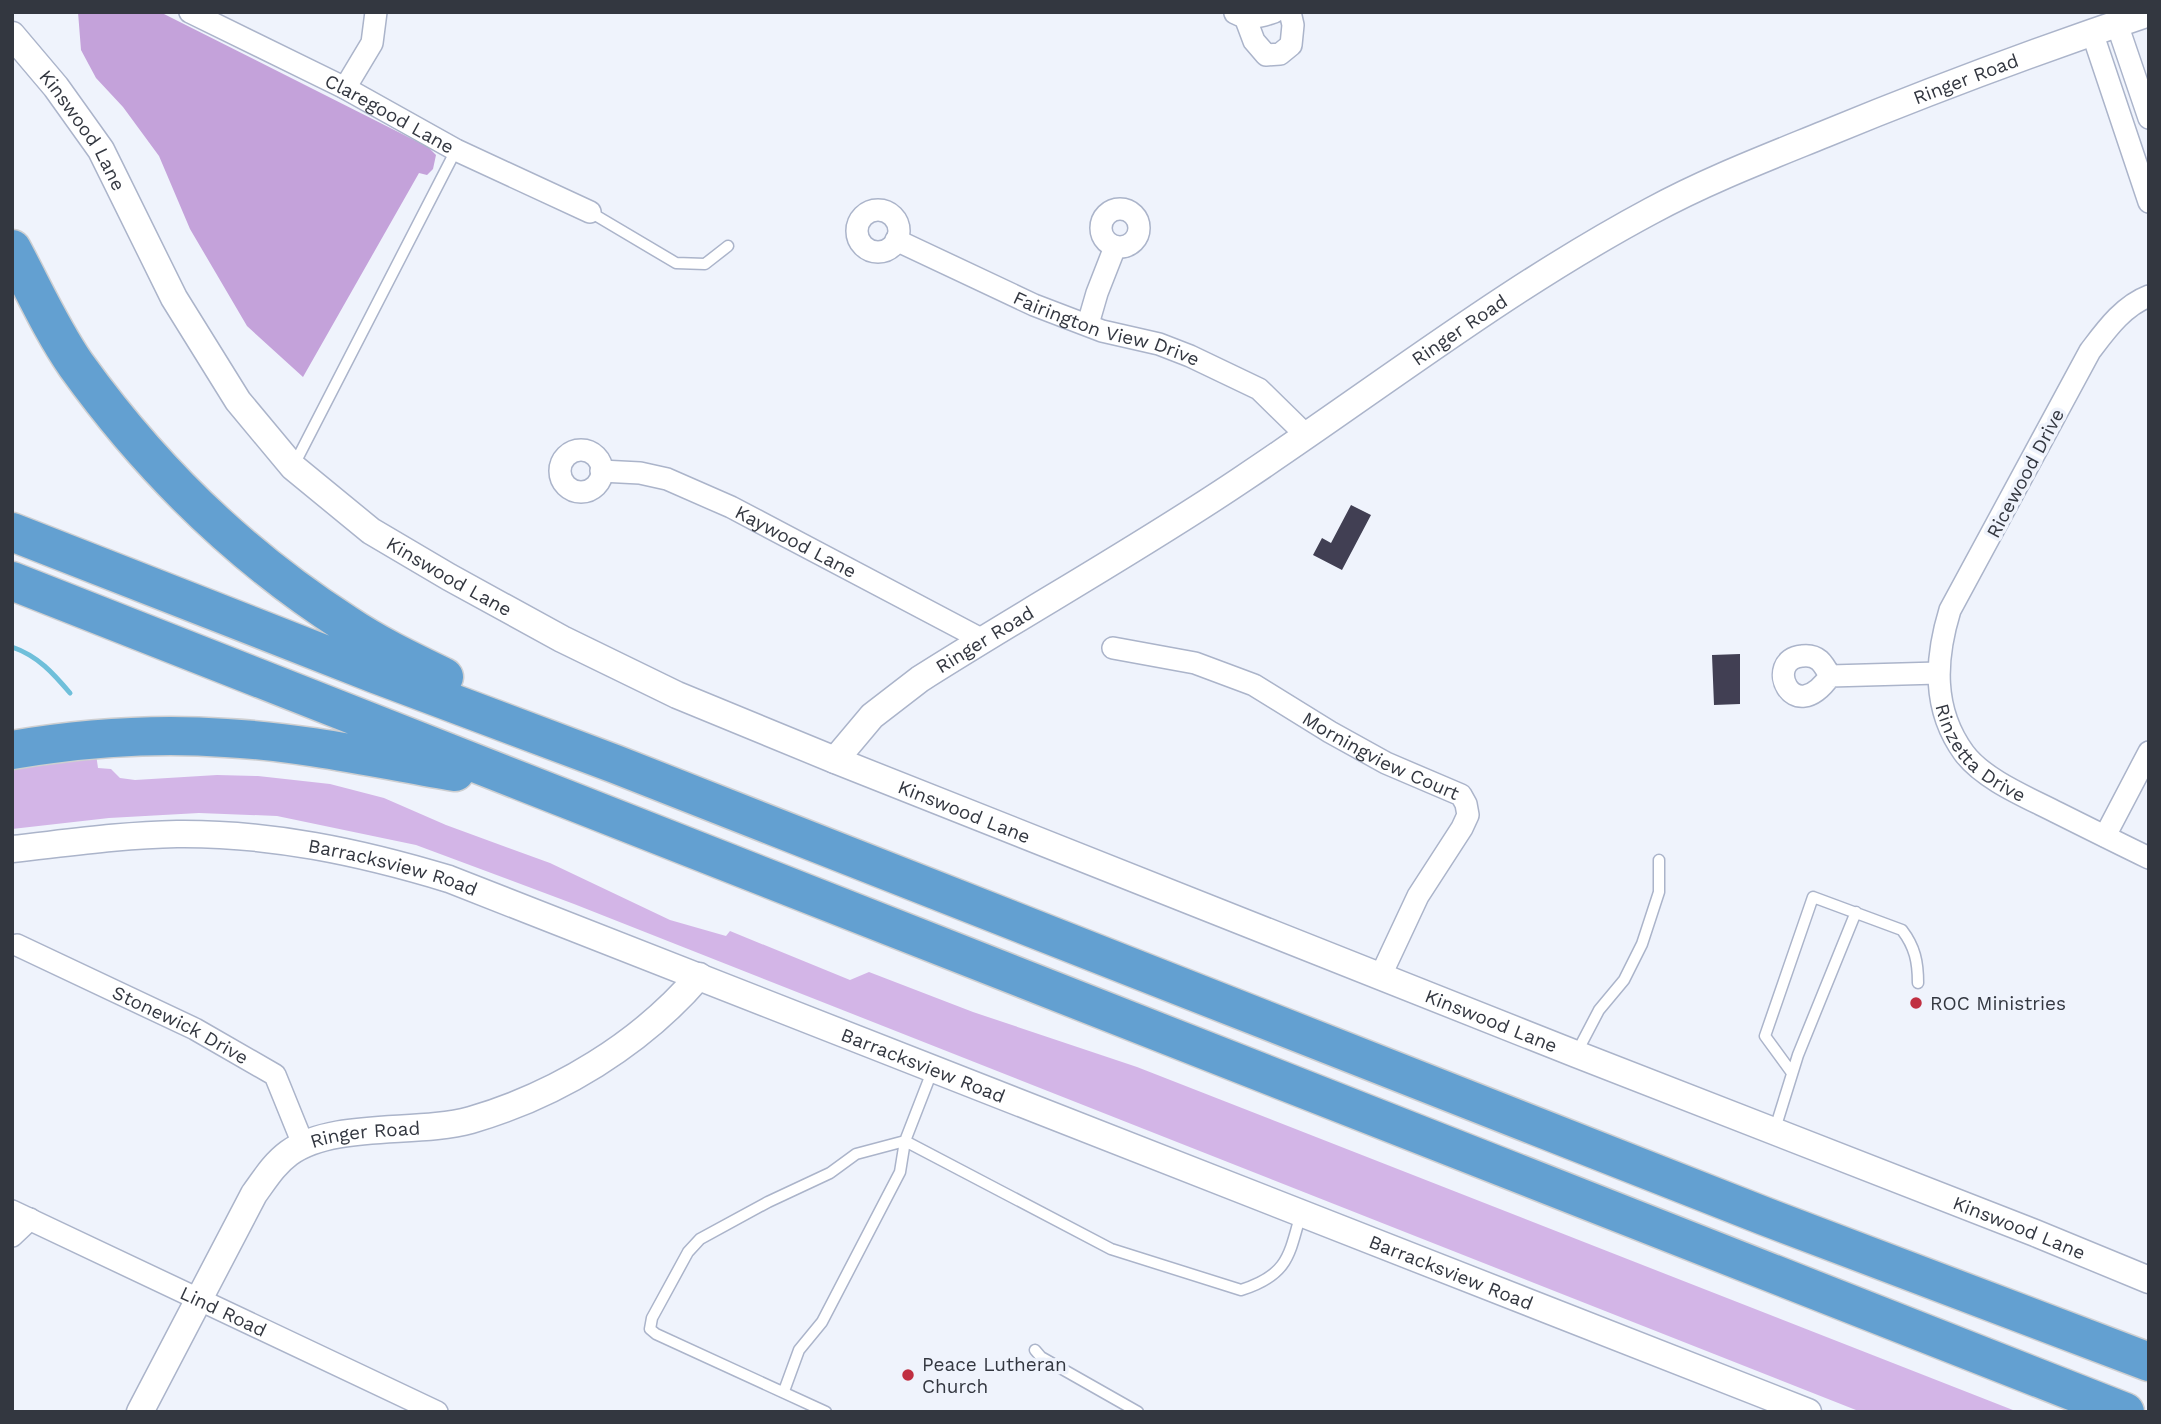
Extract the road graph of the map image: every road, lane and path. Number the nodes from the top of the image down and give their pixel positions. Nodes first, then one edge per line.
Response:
1 (191, 12) edge
2 (376, 12) edge
3 (1274, 12) edge
4 (1290, 12) edge
5 (2149, 13) edge
6 (1239, 15) edge
7 (2117, 24) junction
8 (2092, 32) junction
9 (12, 35) edge
10 (345, 88) junction
11 (2149, 117) edge
12 (456, 150) junction
13 (2149, 202) edge
14 (590, 212) joint
15 (896, 240) dead end
16 (728, 246) dead end
17 (1115, 247) dead end
18 (12, 249) edge
19 (2149, 296) edge
20 (1088, 324) junction
21 (1306, 435) junction
22 (293, 467) junction
23 (601, 471) dead end
24 (12, 532) edge
25 (12, 581) edge
26 (983, 639) junction
27 (1113, 648) dead end
28 (1938, 673) junction
29 (1830, 676) dead end
30 (12, 750) edge
31 (2149, 752) edge
32 (835, 760) junction
33 (615, 764) junction
34 (529, 784) junction
35 (2105, 836) junction
36 (12, 849) edge
37 (2149, 858) edge
38 (1659, 860) dead end
39 (1856, 912) junction
40 (17, 945) dead end
41 (1381, 975) junction
42 (699, 976) junction
43 (1918, 983) dead end
44 (1576, 1054) junction
45 (933, 1068) junction
46 (1792, 1073) junction
47 (1774, 1132) junction
48 (905, 1141) junction
49 (303, 1144) junction
50 (1301, 1213) junction
51 (21, 1215) edge
52 (12, 1236) edge
53 (2149, 1280) edge
54 (198, 1299) junction
55 (1035, 1350) dead end
56 (2149, 1362) edge
57 (784, 1391) junction
58 (140, 1412) edge
59 (437, 1412) edge
60 (826, 1412) edge
61 (1138, 1412) edge
62 (1808, 1412) edge
63 (2125, 1412) edge

1 - 10 street, Claregood Lane
2 - 10 street
3 - 6 street
4 - 6 street
5 - 7 street, Ringer Road
7 - 8 street, Ringer Road
7 - 11 street
8 - 13 street
8 - 21 street, Ringer Road
9 - 22 street, Kinswood Lane
10 - 12 street, Claregood Lane
12 - 14 street, Claregood Lane
12 - 22 lane
14 - 16 lane
15 - 20 street, Fairington View Drive
17 - 20 street
18 - 33 highway
19 - 28 street, Ricewood Drive
20 - 21 street, Fairington View Drive
21 - 26 street, Ringer Road
22 - 32 street, Kinswood Lane
23 - 26 street, Kaywood Lane
24 - 33 highway
25 - 34 highway
26 - 32 street, Ringer Road
27 - 41 street, Morningview Court
28 - 29 street, Rinzetta Drive
28 - 35 street, Rinzetta Drive
30 - 34 highway
31 - 35 street
32 - 41 street, Kinswood Lane
33 - 56 highway
34 - 63 highway
35 - 37 street, Rinzetta Drive
36 - 42 street, Barracksview Road
38 - 44 lane
39 - 43 lane
39 - 46 lane
39 - 46 lane
40 - 49 street, Stonewick Drive
41 - 44 street, Kinswood Lane
42 - 45 street, Barracksview Road
42 - 49 street, Ringer Road
44 - 47 street, Kinswood Lane
45 - 48 lane
45 - 50 street, Barracksview Road
46 - 47 lane
47 - 53 street, Kinswood Lane
48 - 50 lane
48 - 57 lane
48 - 57 lane
49 - 54 street, Ringer Road
50 - 62 street, Barracksview Road
51 - 52 street
51 - 54 street, Lind Road
54 - 58 street, Ringer Road
54 - 59 street, Lind Road
55 - 61 lane
57 - 60 lane

